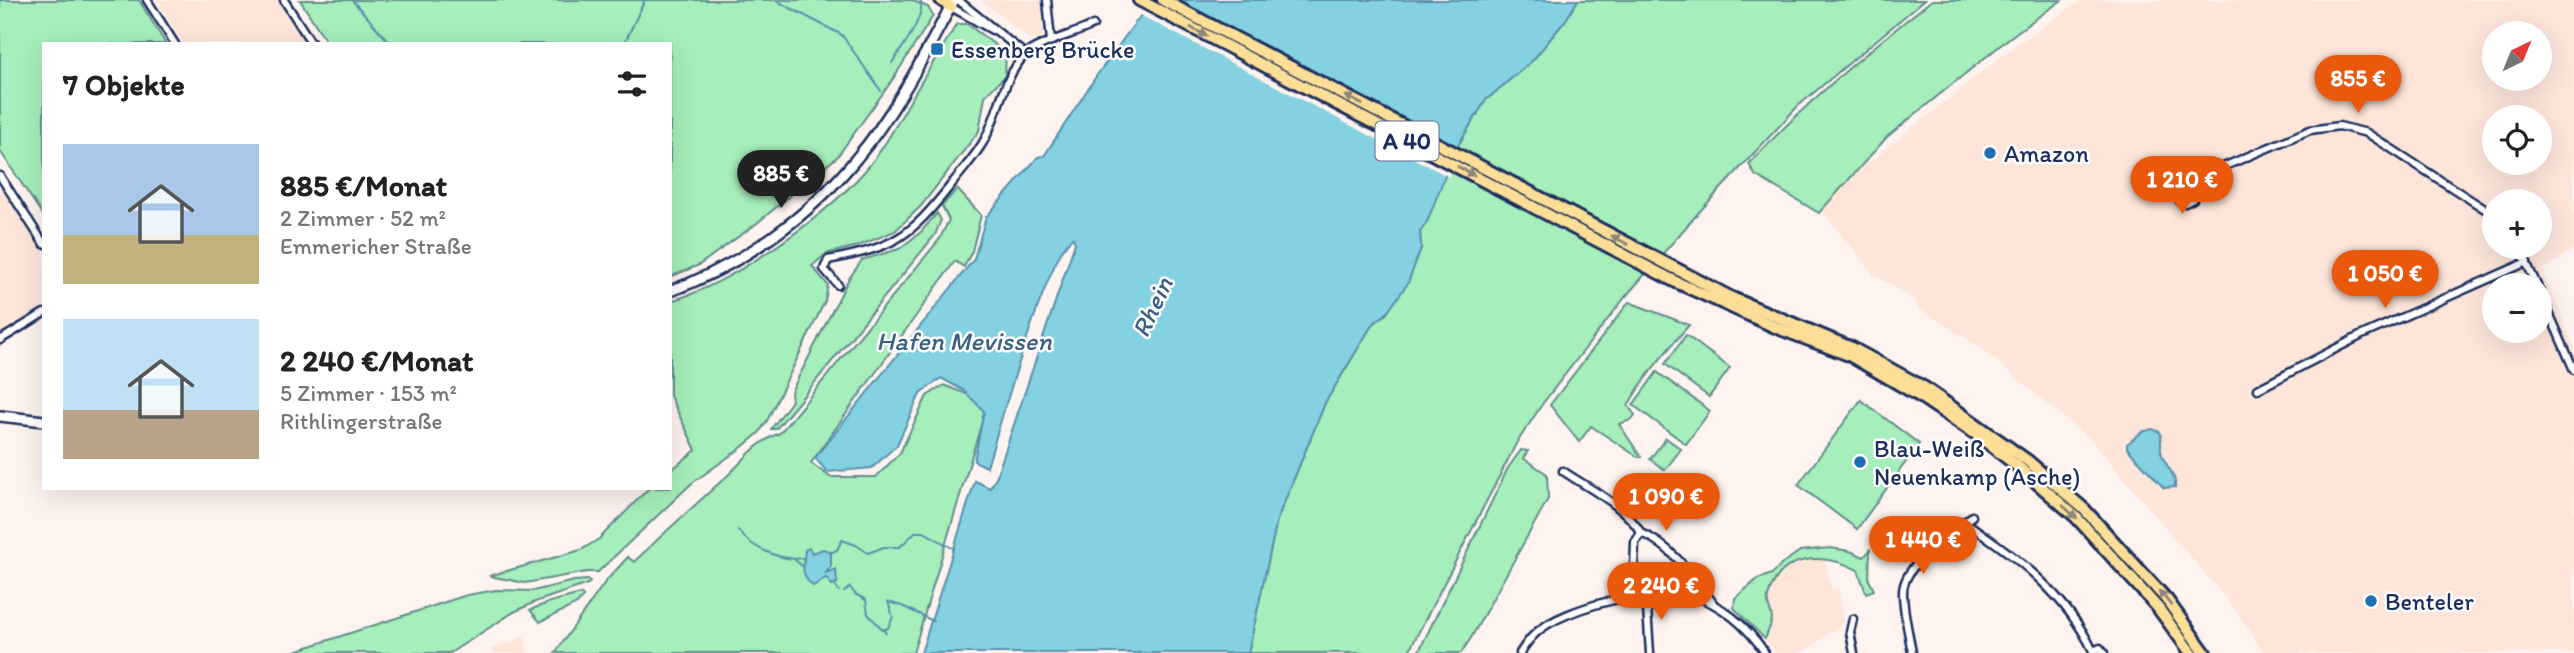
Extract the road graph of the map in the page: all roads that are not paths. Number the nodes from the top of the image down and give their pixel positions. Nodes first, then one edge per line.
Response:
1 (148, 0) edge
2 (284, 0) edge
3 (1047, 0) edge
4 (1139, 0) edge
5 (1163, 0) edge
6 (951, 2) edge
7 (1093, 25) dead end
8 (1051, 41) junction
9 (174, 42) edge
10 (311, 42) edge
11 (1025, 54) junction
12 (0, 176) edge
13 (2203, 177) junction
14 (2482, 207) edge
15 (42, 241) edge
16 (2525, 259) edge
17 (2527, 262) junction
18 (2532, 273) edge
19 (1678, 277) junction
20 (838, 285) dead end
21 (672, 290) edge
22 (42, 314) edge
23 (2552, 320) edge
24 (0, 340) edge
25 (2574, 370) edge
26 (2258, 390) dead end
27 (0, 415) edge
28 (42, 421) edge
29 (1563, 471) dead end
30 (1972, 516) dead end
31 (1965, 522) junction
32 (1641, 533) junction
33 (1691, 576) junction
34 (1646, 593) junction
35 (1690, 595) junction
36 (1633, 596) junction
37 (1714, 605) junction
38 (1853, 619) dead end
39 (2092, 652) edge
40 (1520, 653) edge
41 (1650, 653) edge
42 (1765, 653) edge
43 (1854, 653) edge
44 (1912, 653) edge
45 (2104, 653) edge
46 (2191, 653) edge
47 (2205, 653) edge

1 - 9 street
2 - 10 street
3 - 8 street
4 -> 19 highway, A 40
19 -> 5 highway, A 40
6 - 11 street
6 - 21 main road
7 - 8 street
8 - 11 street
11 - 20 street
12 - 15 street
13 - 13 street
13 - 14 street
16 - 17 street
17 - 18 street
17 - 26 street
19 -> 46 highway, A 40
47 -> 19 highway, A 40
22 - 24 street
23 - 25 street
27 - 28 main road
29 - 32 street
30 - 31 street
31 - 39 street
31 - 44 street
32 - 33 street
32 - 36 street
33 - 35 street
33 - 37 street
34 - 35 street
34 - 36 street
34 - 41 street
35 - 37 street
36 - 40 street
37 - 42 street
38 - 43 street
39 - 45 street

